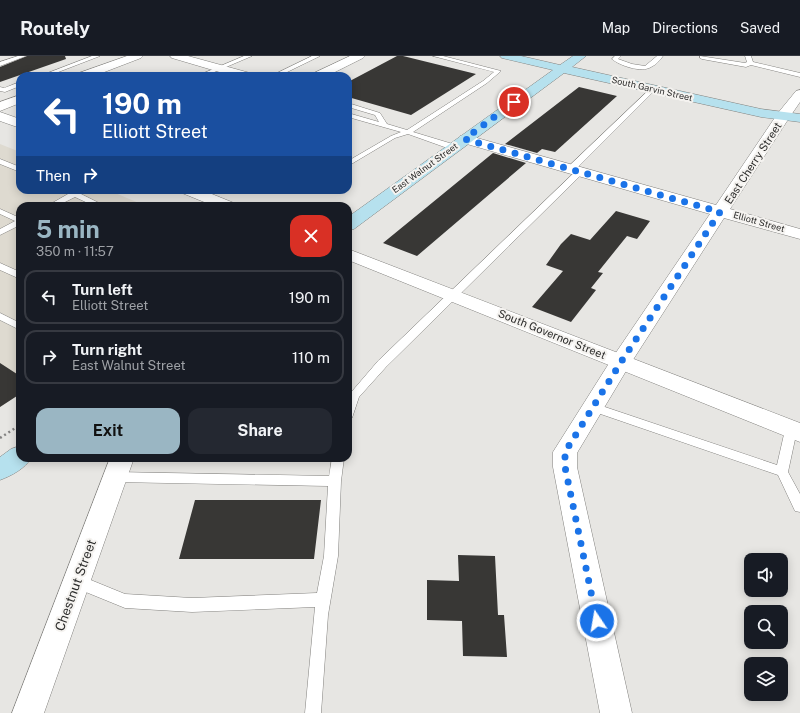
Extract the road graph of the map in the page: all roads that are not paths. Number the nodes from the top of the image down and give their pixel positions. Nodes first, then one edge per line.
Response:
1 (23, 56) edge
2 (97, 56) edge
3 (137, 56) edge
4 (176, 56) edge
5 (249, 56) edge
6 (317, 56) edge
7 (359, 56) edge
8 (436, 56) edge
9 (506, 56) edge
10 (580, 56) edge
11 (618, 56) edge
12 (660, 56) edge
13 (694, 56) edge
14 (748, 56) edge
15 (703, 57) edge
16 (750, 63) junction
17 (0, 64) edge
18 (220, 68) junction
19 (562, 69) junction
20 (54, 72) edge
21 (94, 72) edge
22 (210, 72) edge
23 (233, 72) edge
24 (283, 72) edge
25 (326, 72) edge
26 (800, 75) edge
27 (16, 86) edge
28 (0, 89) edge
29 (653, 89) junction
30 (800, 94) edge
31 (16, 101) edge
32 (352, 106) edge
33 (0, 107) edge
34 (0, 116) edge
35 (352, 116) edge
36 (792, 117) edge
37 (16, 122) edge
38 (384, 125) junction
39 (408, 132) junction
40 (459, 143) junction
41 (0, 161) edge
42 (352, 162) edge
43 (16, 168) edge
44 (576, 170) junction
45 (75, 194) joint
46 (198, 194) edge
47 (59, 202) edge
48 (92, 202) edge
49 (218, 202) edge
50 (0, 211) edge
51 (720, 212) junction
52 (16, 219) edge
53 (352, 222) edge
54 (16, 223) edge
55 (0, 232) edge
56 (800, 234) edge
57 (352, 256) edge
58 (0, 266) edge
59 (16, 274) edge
60 (454, 296) junction
61 (0, 316) edge
62 (16, 325) edge
63 (621, 362) junction
64 (352, 402) edge
65 (593, 407) junction
66 (796, 431) edge
67 (16, 459) edge
68 (337, 462) edge
69 (119, 467) edge
70 (0, 470) edge
71 (782, 472) junction
72 (334, 481) junction
73 (799, 502) edge
74 (76, 582) junction
75 (324, 600) junction
76 (28, 713) edge
77 (313, 713) edge
78 (616, 713) edge

1 - 17 lane
2 - 20 lane
3 - 21 street
4 - 18 street
5 - 18 lane
6 - 24 lane
7 - 25 street
8 - 39 lane
9 - 19 main road, South Garvin Street
10 - 19 main road, East Walnut Street
11 - 12 lane
13 - 15 lane
14 - 16 lane
15 - 16 lane
16 - 26 lane
18 - 22 lane
18 - 23 street
19 - 29 main road, South Garvin Street
19 - 40 main road, East Walnut Street
27 - 28 lane
29 - 36 main road, South Garvin Street
29 - 44 lane
30 - 36 street, East Cherry Street
31 - 33 street
32 - 38 lane
34 - 37 street
35 - 38 lane
36 - 51 street, East Cherry Street
38 - 39 lane
39 - 40 lane
39 - 42 lane
40 - 44 street, Elliott Street
40 - 53 main road, East Walnut Street
41 - 43 lane
44 - 51 street, Elliott Street
44 - 60 lane
45 - 47 lane
45 - 48 lane
46 - 49 street
50 - 52 lane
51 - 56 street, Elliott Street
51 - 63 street, East Cherry Street
54 - 55 lane
57 - 60 street, South Governor Street
58 - 59 lane
60 - 63 street, South Governor Street
60 - 64 lane
61 - 62 lane
63 - 65 street, East Cherry Street
63 - 66 street, South Governor Street
65 - 71 lane
65 - 78 street, East Cherry Street
66 - 71 lane
67 - 70 main road
68 - 72 lane
69 - 72 lane
69 - 74 street, Chestnut Street
71 - 73 lane
72 - 75 lane
74 - 75 lane
74 - 76 street, Chestnut Street
75 - 77 lane

